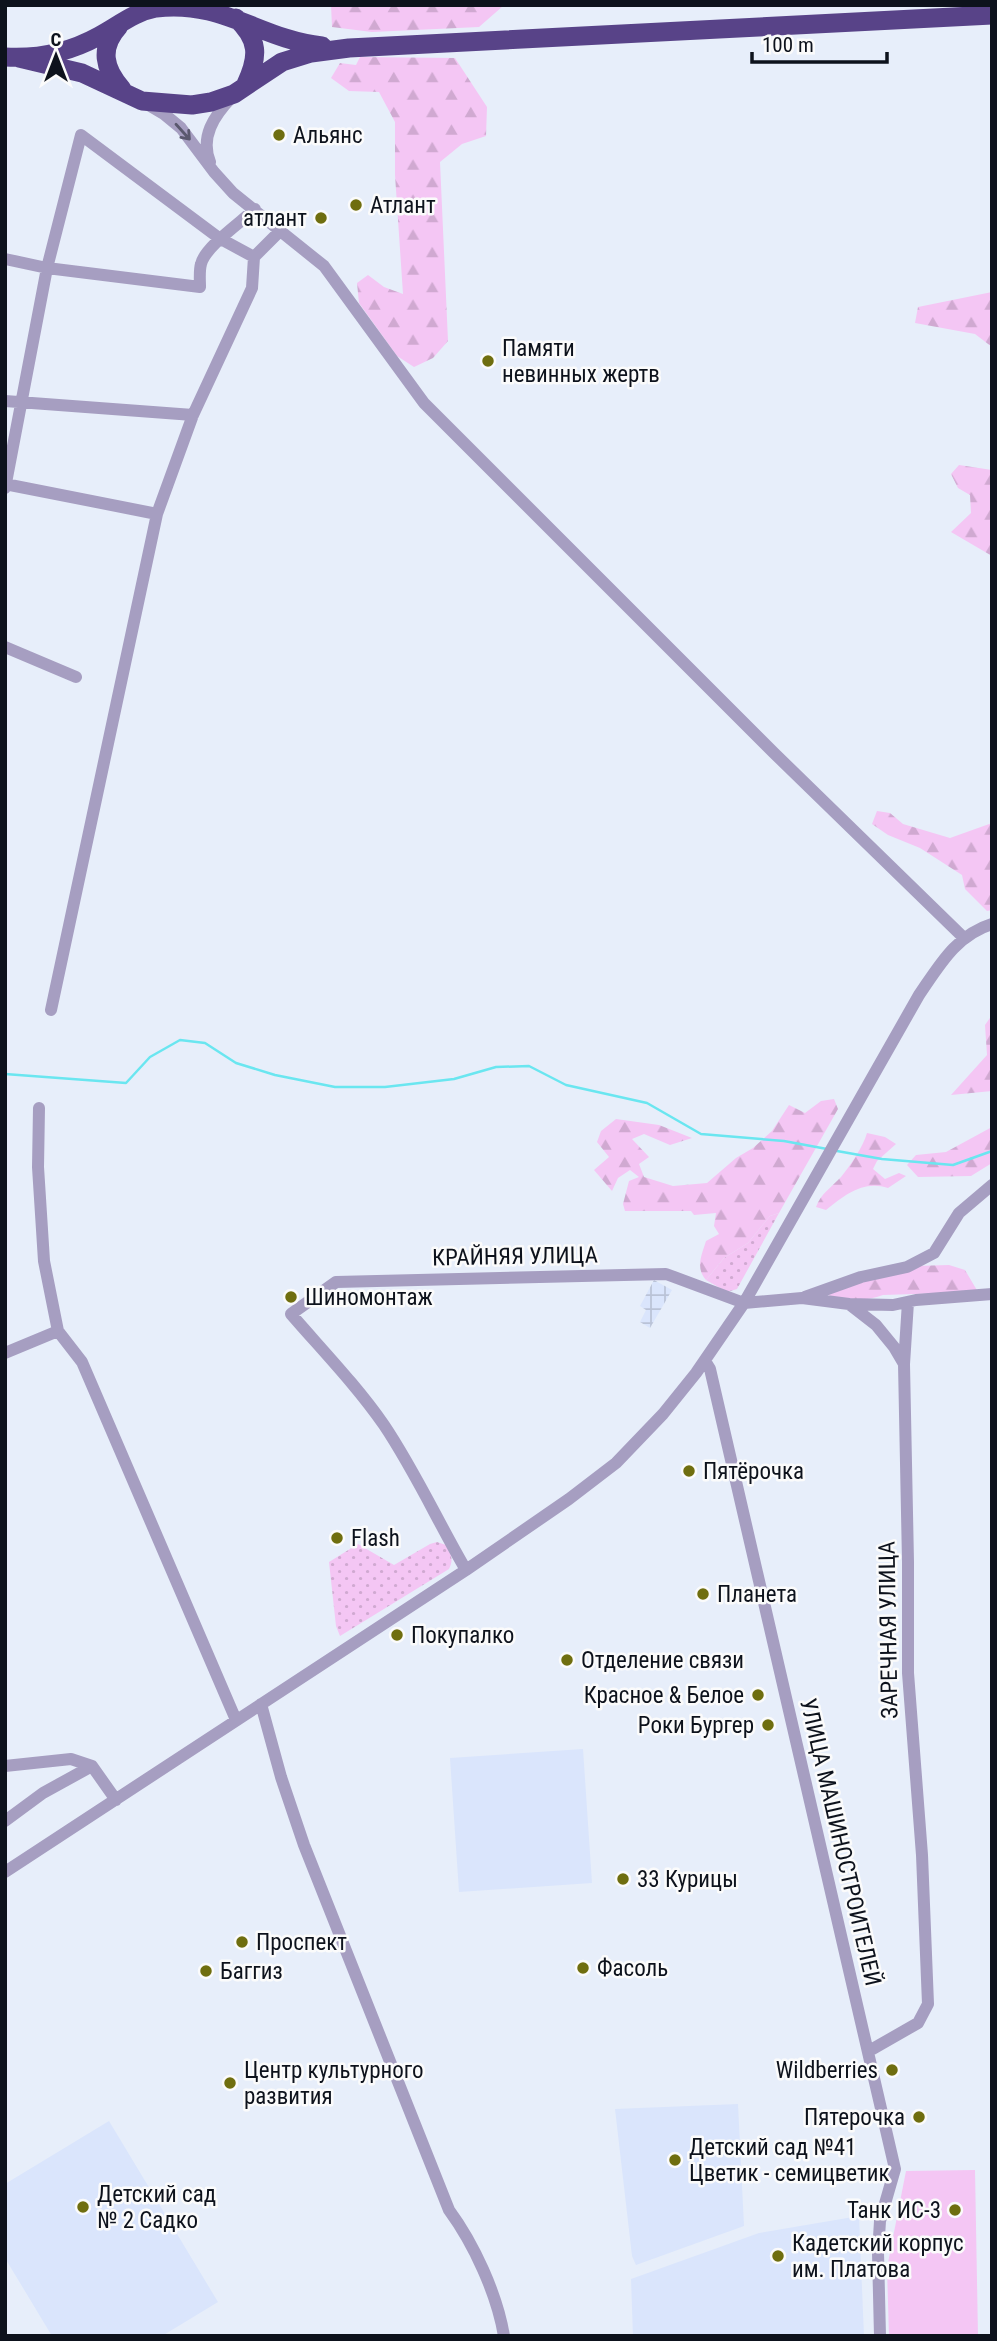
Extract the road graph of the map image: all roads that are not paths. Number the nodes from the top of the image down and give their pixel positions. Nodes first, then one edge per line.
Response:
1 (226, 10) edge
2 (136, 12) edge
3 (992, 15) edge
4 (349, 48) junction
5 (12, 57) edge
6 (240, 89) junction
7 (125, 92) junction
8 (142, 101) junction
9 (214, 172) junction
10 (255, 209) junction
11 (280, 231) junction
12 (219, 238) junction
13 (254, 257) junction
14 (5, 259) edge
15 (47, 268) junction
16 (5, 401) edge
17 (21, 402) junction
18 (193, 415) junction
19 (6, 486) edge
20 (157, 514) junction
21 (5, 647) edge
22 (76, 677) dead end
23 (992, 924) edge
24 (964, 938) junction
25 (51, 1010) dead end
26 (39, 1108) dead end
27 (992, 1185) edge
28 (992, 1294) edge
29 (802, 1298) junction
30 (908, 1302) junction
31 (744, 1303) junction
32 (849, 1304) junction
33 (58, 1331) junction
34 (5, 1353) edge
35 (705, 1361) junction
36 (904, 1364) junction
37 (466, 1570) junction
38 (261, 1704) junction
39 (236, 1720) junction
40 (5, 1766) edge
41 (92, 1766) junction
42 (116, 1800) junction
43 (5, 1821) edge
44 (5, 1872) edge
45 (869, 2051) junction
46 (504, 2336) edge
47 (880, 2336) edge

1 - 2 highway
1 - 4 highway
1 - 6 highway
2 - 5 highway
2 - 7 highway
3 - 4 highway
4 - 6 highway
5 - 7 highway
6 - 8 highway
6 - 9 street
7 - 8 highway
8 -> 9 street
9 - 10 street
10 - 11 street
10 - 12 street
11 - 13 street
11 - 24 street
12 - 13 street
12 - 15 street
12 - 15 street
13 - 18 street
14 - 15 street
15 - 17 street
16 - 17 street
17 - 18 street
17 - 19 street
18 - 20 street
19 - 20 street
20 - 25 street
21 - 22 street
23 - 24 street
24 - 31 street
26 - 33 street
27 - 29 street
28 - 30 street
29 - 31 street
29 - 32 street
30 - 32 street
30 - 36 street, ЗАРЕЧНАЯ УЛИЦА
31 - 35 street
31 - 37 street, КРАЙНЯЯ УЛИЦА
32 - 36 street
33 - 34 street
33 - 39 street
35 - 37 street
35 - 45 street, УЛИЦА МАШИНОСТРОИТЕЛЕЙ
36 - 45 street, ЗАРЕЧНАЯ УЛИЦА
37 - 38 street
38 - 39 street
38 - 46 street
39 - 42 street
40 - 41 street
41 - 42 street
41 - 43 street
42 - 44 street
45 - 47 street, УЛИЦА МАШИНОСТРОИТЕЛЕЙ

